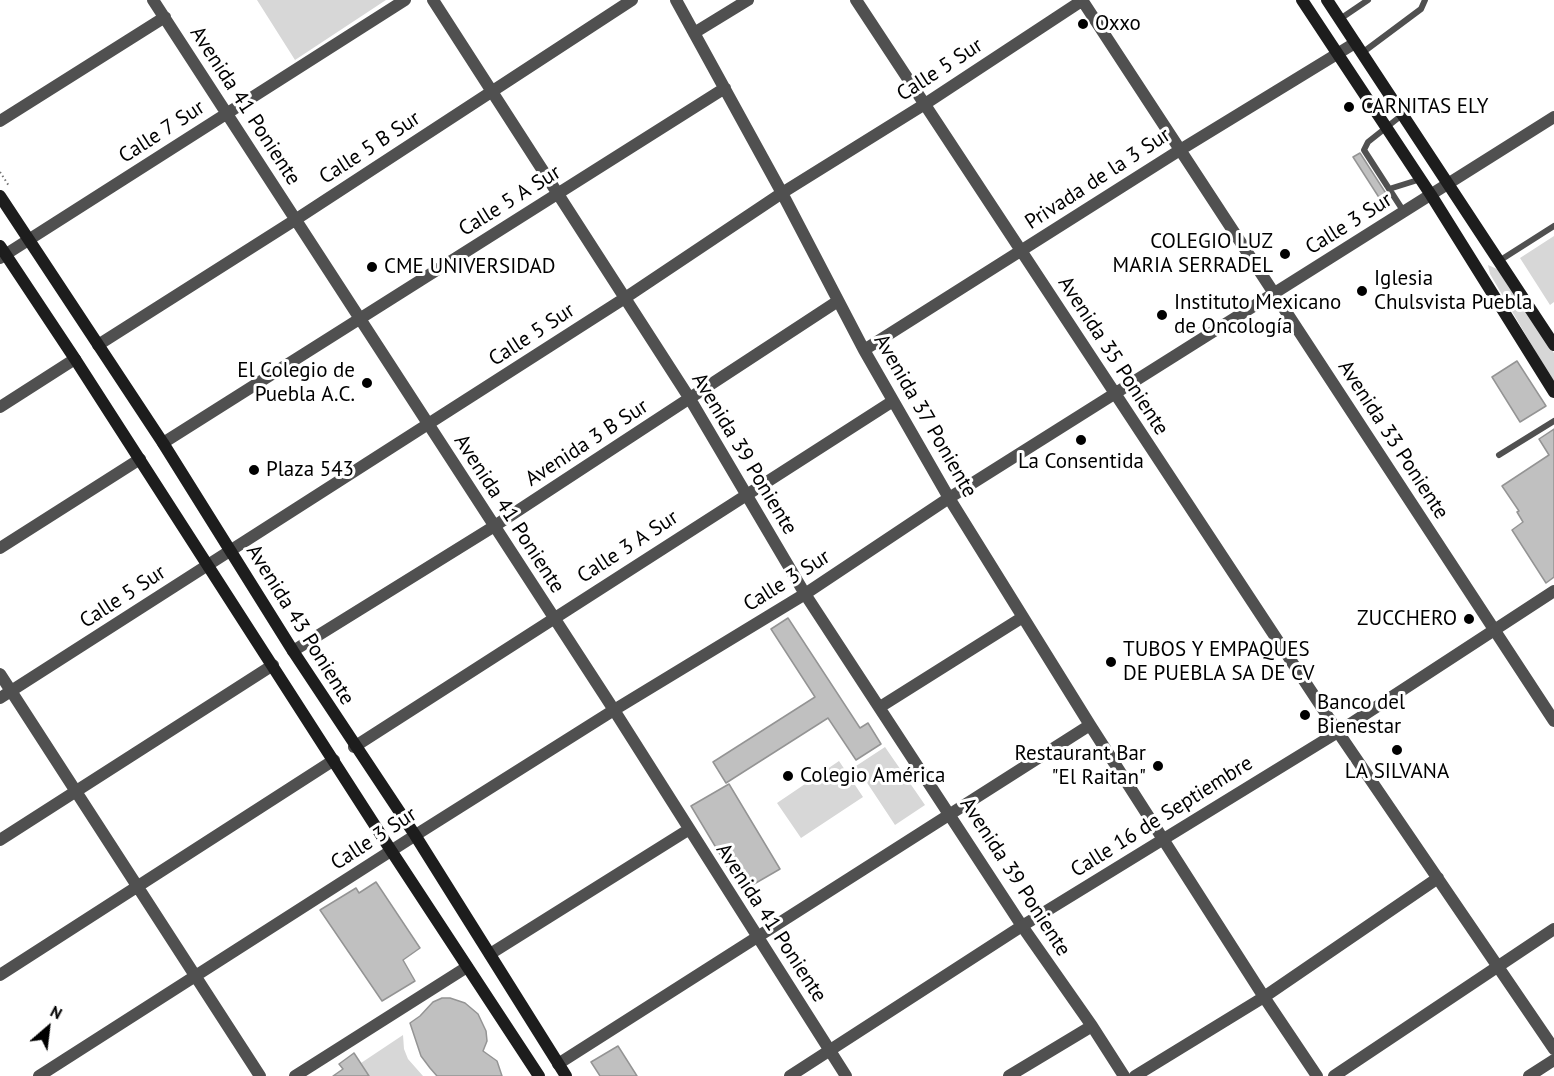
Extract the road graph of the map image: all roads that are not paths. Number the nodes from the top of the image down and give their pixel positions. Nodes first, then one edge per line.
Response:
1 (153, 0) edge
2 (405, 0) edge
3 (433, 0) edge
4 (632, 0) edge
5 (676, 0) edge
6 (748, 0) edge
7 (856, 0) edge
8 (1082, 0) edge
9 (1302, 0) edge
10 (1327, 0) edge
11 (1368, 0) edge
12 (1425, 0) edge
13 (165, 17) junction
14 (1339, 19) junction
15 (694, 33) junction
16 (1359, 48) junction
17 (1337, 54) junction
18 (725, 88) junction
19 (492, 93) junction
20 (925, 104) junction
21 (227, 112) junction
22 (1403, 114) junction
23 (1554, 117) edge
24 (0, 121) edge
25 (1386, 127) junction
26 (1180, 150) junction
27 (1421, 179) junction
28 (1449, 184) junction
29 (1389, 189) junction
30 (782, 193) junction
31 (0, 195) edge
32 (557, 195) junction
33 (1431, 195) junction
34 (1404, 212) junction
35 (295, 220) junction
36 (1554, 226) edge
37 (29, 240) junction
38 (1021, 252) junction
39 (2, 253) edge
40 (1499, 261) junction
41 (1274, 294) junction
42 (625, 298) junction
43 (838, 301) junction
44 (360, 319) junction
45 (98, 345) junction
46 (1554, 345) edge
47 (864, 350) junction
48 (75, 359) junction
49 (1554, 392) edge
50 (1115, 395) junction
51 (690, 399) junction
52 (893, 401) junction
53 (0, 407) edge
54 (1554, 421) edge
55 (428, 425) junction
56 (163, 443) junction
57 (1499, 455) dead end
58 (140, 459) junction
59 (746, 494) junction
60 (949, 498) junction
61 (494, 527) junction
62 (0, 548) edge
63 (230, 552) junction
64 (209, 565) junction
65 (1554, 591) edge
66 (805, 594) junction
67 (1023, 617) junction
68 (554, 618) junction
69 (1494, 630) junction
70 (293, 651) junction
71 (273, 665) junction
72 (0, 674) edge
73 (11, 691) junction
74 (0, 698) edge
75 (880, 706) junction
76 (614, 710) junction
77 (1554, 721) edge
78 (1090, 725) junction
79 (1338, 732) junction
80 (354, 747) junction
81 (334, 760) junction
82 (77, 791) junction
83 (950, 814) junction
84 (688, 830) junction
85 (415, 836) junction
86 (1163, 838) junction
87 (0, 840) edge
88 (392, 852) junction
89 (1438, 878) junction
90 (136, 887) junction
91 (1022, 926) junction
92 (1554, 929) edge
93 (757, 938) junction
94 (490, 954) junction
95 (467, 967) junction
96 (1498, 967) junction
97 (0, 975) edge
98 (195, 978) junction
99 (1264, 997) junction
100 (1092, 1026) junction
101 (1554, 1049) edge
102 (830, 1050) junction
103 (1554, 1060) edge
104 (558, 1064) junction
105 (39, 1076) edge
106 (260, 1076) edge
107 (296, 1076) edge
108 (539, 1076) edge
109 (567, 1076) edge
110 (790, 1076) edge
111 (846, 1076) edge
112 (1009, 1076) edge
113 (1124, 1076) edge
114 (1135, 1076) edge
115 (1317, 1076) edge
116 (1334, 1076) edge
117 (1529, 1076) edge

1 - 13 street, Avenida 41 Poniente
2 - 21 street, Calle 7 Sur
3 - 19 street, Avenida 39 Poniente
4 - 19 street, Calle 5 B Sur
5 - 15 street, Avenida 37 Poniente
6 - 15 street
7 - 20 street, Avenida 35 Poniente
8 - 20 street, Calle 5 Sur
8 - 26 street, Avenida 33 Poniente
9 - 17 main road
10 - 14 main road
11 - 14 lane
12 - 16 lane
13 - 21 street, Avenida 41 Poniente
13 - 24 street
14 - 16 main road
15 - 18 street, Avenida 37 Poniente
16 - 17 street, Privada de la 3 Sur
16 - 22 main road
17 - 25 main road
17 - 26 street, Privada de la 3 Sur
18 - 30 street, Avenida 37 Poniente
18 - 32 street, Calle 5 A Sur
19 - 32 street, Avenida 39 Poniente
19 - 35 street, Calle 5 B Sur
20 - 30 street, Calle 5 Sur
20 - 38 street, Avenida 35 Poniente
21 - 35 street, Avenida 41 Poniente
21 - 37 street, Calle 7 Sur
22 - 25 lane
22 - 28 main road
23 - 28 street, Calle 3 Sur
25 - 27 main road
25 - 29 lane
26 - 38 street, Privada de la 3 Sur
26 - 41 street, Avenida 33 Poniente
27 - 29 lane
27 - 33 main road
28 - 33 street, Calle 3 Sur
28 - 40 main road
29 - 34 lane
30 - 42 street, Calle 5 Sur
30 - 43 street, Avenida 37 Poniente
31 - 37 main road, Avenida 43 Poniente
32 - 42 street, Avenida 39 Poniente
32 - 44 street, Calle 5 A Sur
33 - 34 street, Calle 3 Sur
33 - 49 main road
34 - 41 street, Calle 3 Sur
35 - 44 street, Avenida 41 Poniente
35 - 45 street, Calle 5 B Sur
36 - 40 lane
37 - 39 street, Calle 7 Sur
37 - 45 main road, Avenida 43 Poniente
38 - 47 street, Privada de la 3 Sur
38 - 50 street, Avenida 35 Poniente
39 - 48 main road, Avenida 43 Poniente
40 - 46 main road
41 - 50 street, Calle 3 Sur
41 - 69 street, Avenida 33 Poniente
42 - 51 street, Avenida 39 Poniente
42 - 55 street, Calle 5 Sur
43 - 47 street, Avenida 37 Poniente
43 - 51 street, Avenida 3 B Sur
44 - 55 street, Avenida 41 Poniente
44 - 56 street, Calle 5 A Sur
45 - 56 main road, Avenida 43 Poniente
47 - 52 street, Avenida 37 Poniente
48 - 53 street
48 - 58 main road, Avenida 43 Poniente
50 - 60 street, Calle 3 Sur
50 - 79 street, Avenida 35 Poniente
51 - 59 street, Avenida 39 Poniente
51 - 61 street, Avenida 3 B Sur
52 - 59 street, Calle 3 A Sur
52 - 60 street, Avenida 37 Poniente
54 - 57 lane
55 - 61 street, Avenida 41 Poniente
55 - 63 street, Calle 5 Sur
56 - 63 main road, Avenida 43 Poniente
58 - 62 street
58 - 64 main road, Avenida 43 Poniente
59 - 66 street, Avenida 39 Poniente
59 - 68 street, Calle 3 A Sur
60 - 66 street, Calle 3 Sur
60 - 67 street, Avenida 37 Poniente
61 - 68 street, Avenida 41 Poniente
61 - 70 street, Avenida 3 B Sur
63 - 64 street, Calle 5 Sur
63 - 70 main road, Avenida 43 Poniente
64 - 71 main road, Avenida 43 Poniente
64 - 73 street, Calle 5 Sur
65 - 69 street, Calle 16 de Septiembre
66 - 75 street, Avenida 39 Poniente
66 - 76 street, Calle 3 Sur
67 - 75 street
67 - 78 street, Avenida 37 Poniente
68 - 76 street, Avenida 41 Poniente
68 - 80 street, Calle 3 A Sur
69 - 77 street, Avenida 33 Poniente
69 - 79 street, Calle 16 de Septiembre
70 - 80 main road, Avenida 43 Poniente
71 - 81 main road, Avenida 43 Poniente
71 - 82 street
72 - 73 street
73 - 74 street, Calle 5 Sur
73 - 82 street
75 - 83 street, Avenida 39 Poniente
76 - 84 street, Avenida 41 Poniente
76 - 85 street, Calle 3 Sur
78 - 83 street
78 - 86 street, Avenida 37 Poniente
79 - 86 street, Calle 16 de Septiembre
79 - 89 street, Avenida 35 Poniente
80 - 85 main road, Avenida 43 Poniente
81 - 88 main road, Avenida 43 Poniente
81 - 90 street
82 - 87 street
82 - 90 street
83 - 91 street, Avenida 39 Poniente
83 - 93 street
84 - 93 street, Avenida 41 Poniente
84 - 94 street
85 - 88 street, Calle 3 Sur
85 - 94 main road, Avenida 43 Poniente
86 - 91 street, Calle 16 de Septiembre
86 - 99 street, Avenida 37 Poniente
88 - 95 main road, Avenida 43 Poniente
88 - 98 street, Calle 3 Sur
89 - 96 street, Avenida 35 Poniente
89 - 99 street
90 - 97 street
90 - 98 street
91 - 100 street, Avenida 39 Poniente
91 - 102 street, Calle 16 de Septiembre
92 - 96 street
93 - 102 street, Avenida 41 Poniente
93 - 104 street
94 - 104 main road, Avenida 43 Poniente
95 - 107 street
95 - 108 main road, Avenida 43 Poniente
96 - 101 street, Avenida 35 Poniente
96 - 116 street
98 - 105 street, Calle 3 Sur
98 - 106 street
99 - 114 street
99 - 115 street, Avenida 37 Poniente
100 - 112 street
100 - 113 street, Avenida 39 Poniente
102 - 110 street, Calle 16 de Septiembre
102 - 111 street, Avenida 41 Poniente
103 - 117 street
104 - 109 main road, Avenida 43 Poniente

